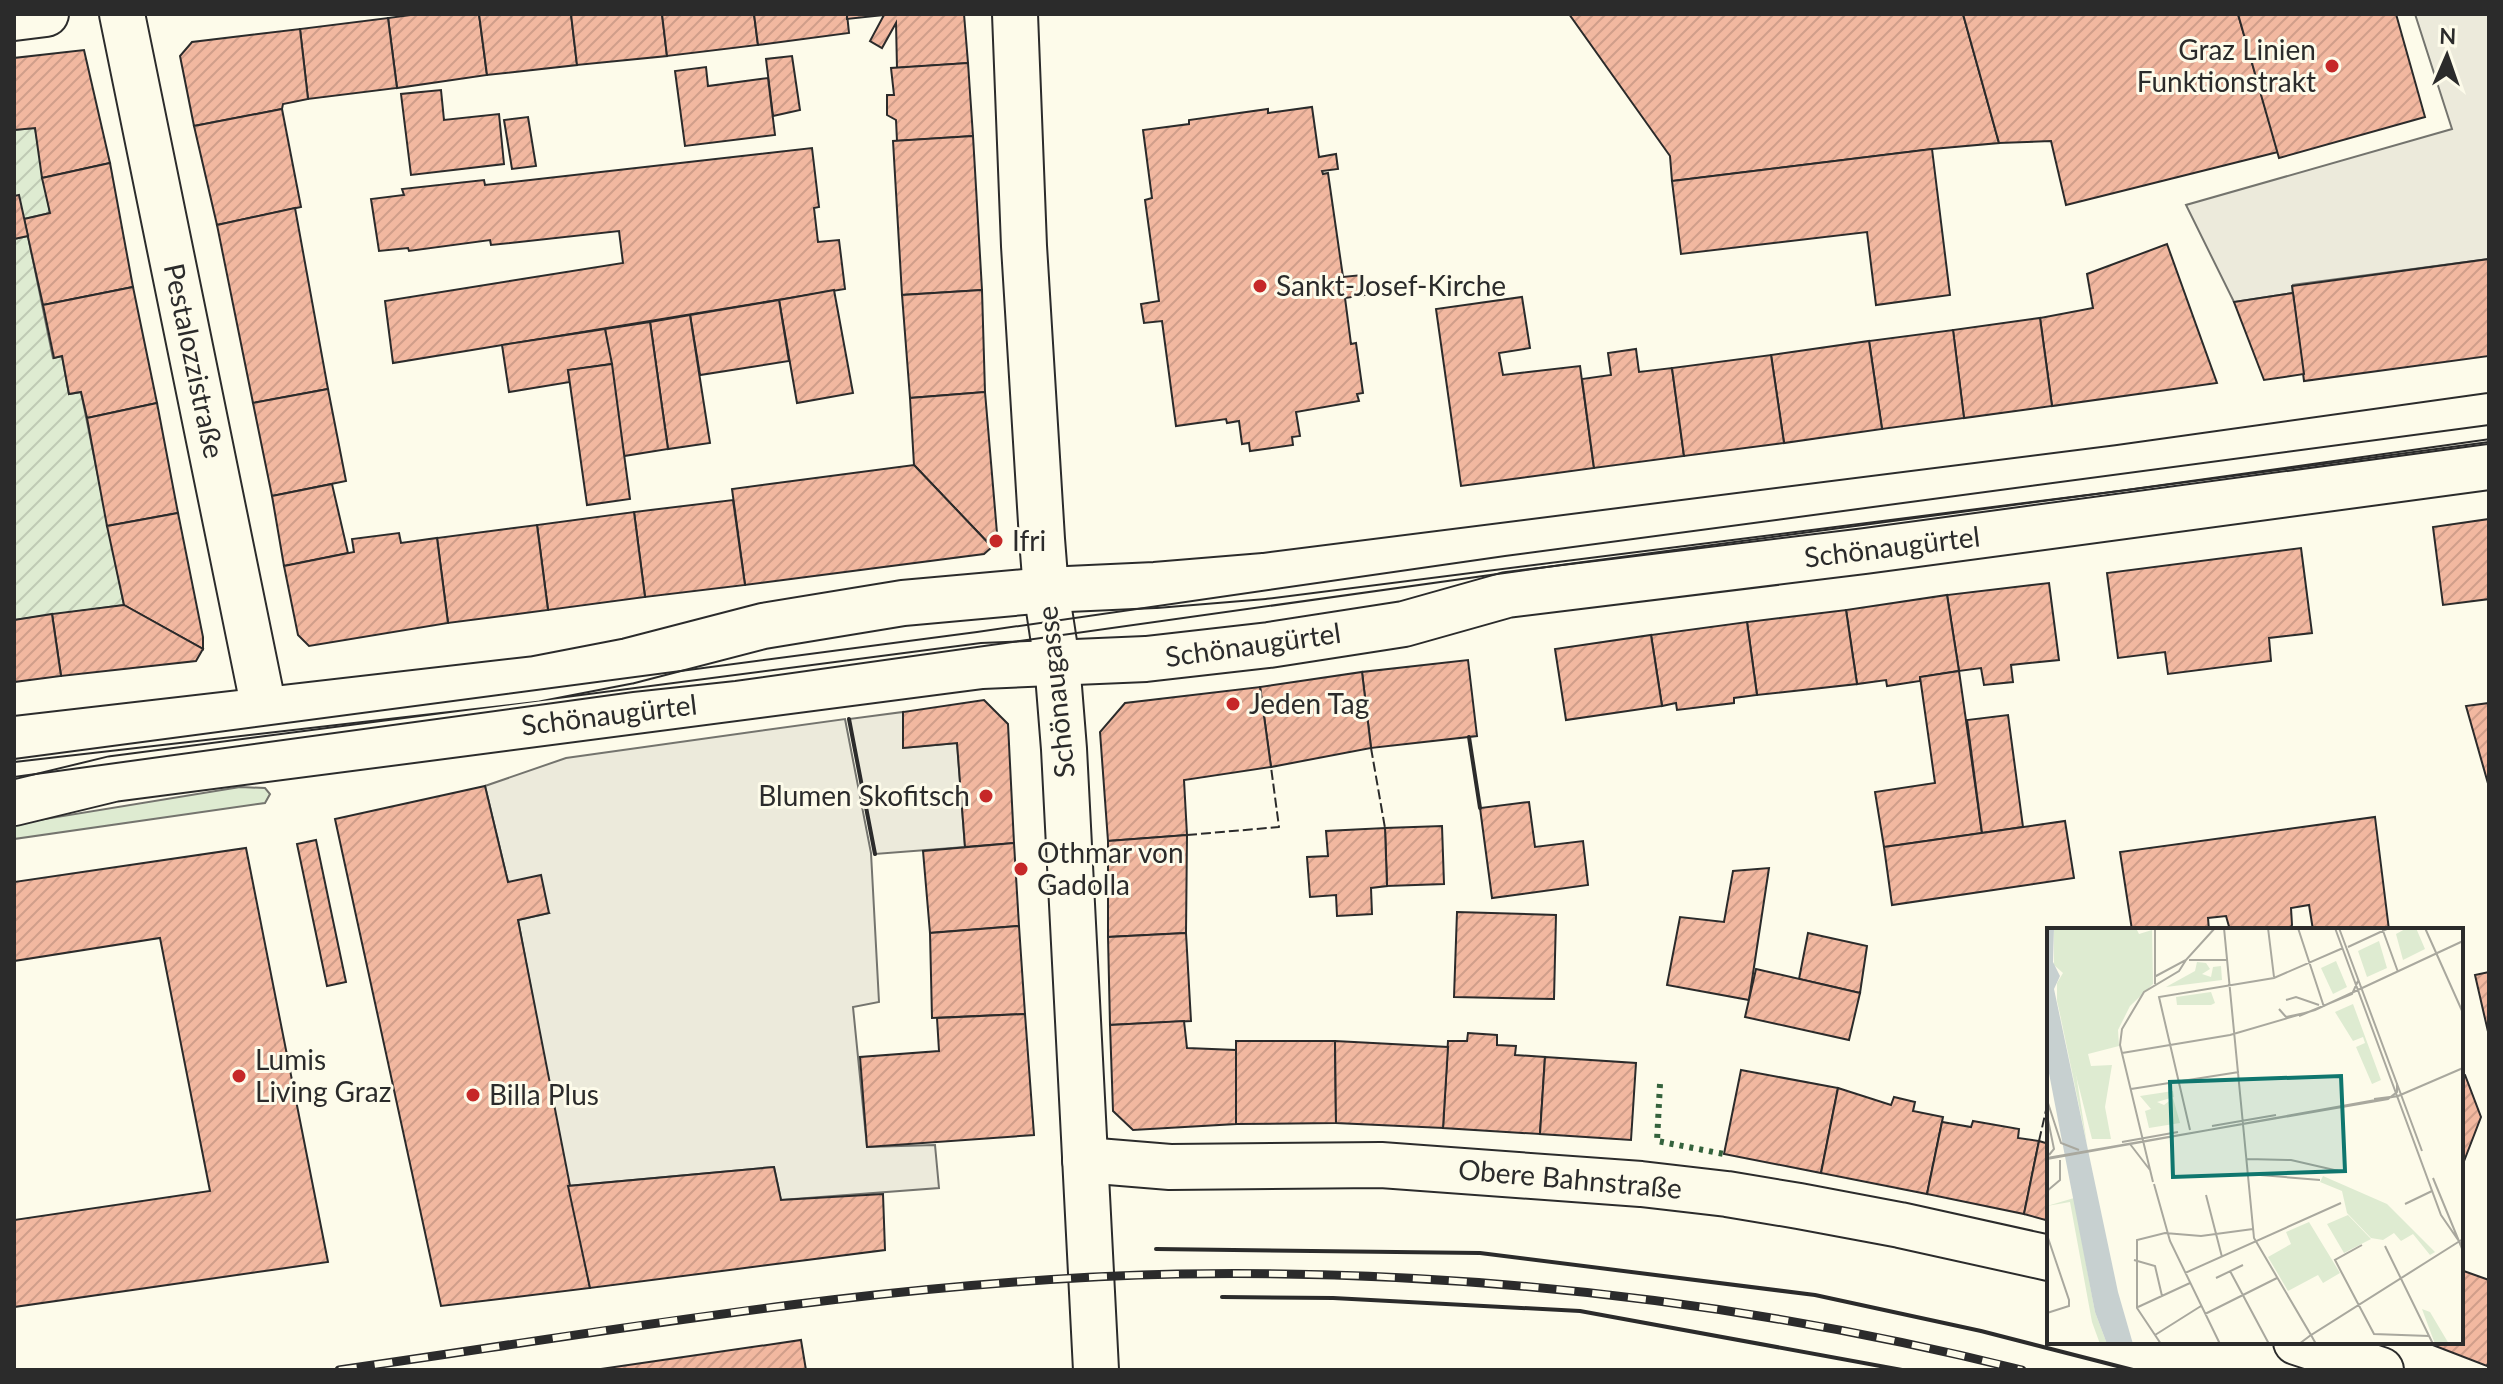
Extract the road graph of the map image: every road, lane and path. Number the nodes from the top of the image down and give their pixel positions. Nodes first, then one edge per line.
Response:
1 (46, 14) edge
2 (122, 14) edge
3 (1015, 14) edge
4 (14, 18) edge
5 (2489, 416) edge
6 (2489, 467) edge
7 (1046, 590) junction
8 (1057, 662) junction
9 (264, 709) junction
10 (14, 739) edge
11 (14, 803) edge
12 (1085, 1160) junction
13 (2047, 1258) edge
14 (2302, 1344) edge
15 (1096, 1370) edge
16 (2381, 1370) edge

1 - 4 main road
2 - 9 main road, Pestalozzistraße
3 - 7 main road, Schönaugasse
5 - 7 main road, Schönaugürtel
6 - 8 main road, Schönaugürtel
7 - 8 main road, Schönaugasse
7 - 9 main road, Schönaugürtel
8 - 11 main road, Schönaugürtel
8 - 12 main road, Schönaugasse
9 - 10 main road, Schönaugürtel
12 - 13 main road, Obere Bahnstraße
12 - 15 main road, Schönaugasse
14 - 16 main road

